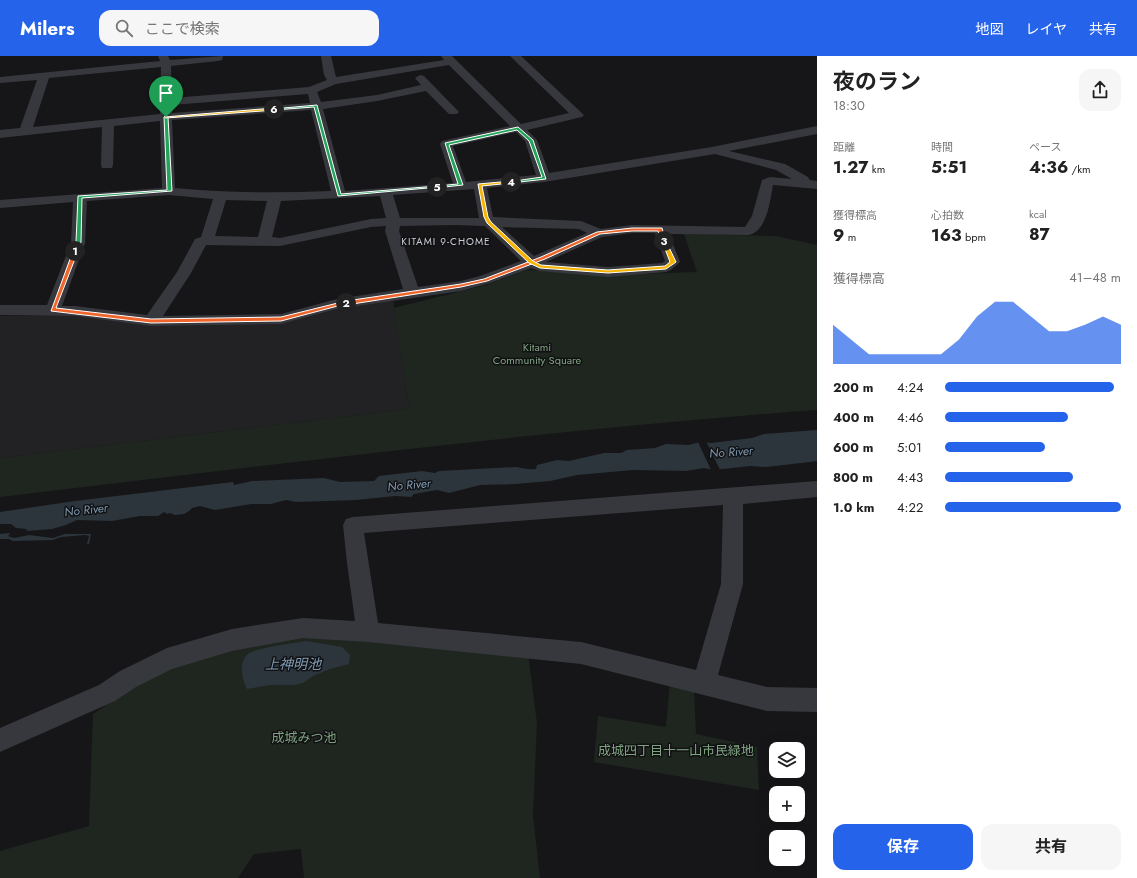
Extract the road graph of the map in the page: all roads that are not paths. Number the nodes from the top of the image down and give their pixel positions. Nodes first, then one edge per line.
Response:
1 (218, 56) edge
2 (326, 56) edge
3 (400, 56) edge
4 (515, 56) edge
5 (164, 59) edge
6 (448, 59) edge
7 (410, 67) junction
8 (44, 76) junction
9 (0, 80) edge
10 (333, 80) junction
11 (428, 87) junction
12 (312, 90) junction
13 (166, 102) junction
14 (316, 106) junction
15 (453, 112) dead end
16 (166, 117) junction
17 (108, 122) junction
18 (518, 128) junction
19 (817, 130) edge
20 (25, 132) junction
21 (0, 134) edge
22 (709, 152) junction
23 (106, 165) dead end
24 (730, 166) dead end
25 (544, 178) junction
26 (810, 184) edge
27 (460, 185) junction
28 (480, 185) junction
29 (169, 191) junction
30 (385, 192) junction
31 (339, 195) junction
32 (221, 196) junction
33 (80, 197) junction
34 (274, 198) junction
35 (0, 204) edge
36 (394, 222) junction
37 (489, 222) junction
38 (660, 229) junction
39 (599, 233) junction
40 (207, 240) junction
41 (264, 242) junction
42 (531, 262) junction
43 (412, 293) junction
44 (0, 310) edge
45 (53, 310) junction
46 (151, 321) junction
47 (817, 489) edge
48 (733, 497) junction
49 (368, 632) junction
50 (704, 684) junction
51 (817, 700) edge
52 (0, 740) edge

1 - 5 street
2 - 10 street
3 - 7 street
4 - 18 street
5 - 8 street
5 - 13 street
6 - 7 street
6 - 18 street
7 - 10 street
7 - 11 street
8 - 9 street
8 - 20 street
10 - 12 street
11 - 14 street
11 - 15 street
12 - 13 street
12 - 14 street
13 - 16 street
14 - 16 street
14 - 31 street
16 - 17 street
16 - 29 street
17 - 20 street
17 - 23 street
18 - 25 street
18 - 27 street
19 - 22 street
20 - 21 street
22 - 24 street
22 - 25 street
22 - 26 street
25 - 28 street
26 - 38 street
27 - 28 street
27 - 30 street
28 - 37 street
29 - 32 street
29 - 33 street
30 - 31 street
30 - 36 street
31 - 34 street
32 - 34 street
32 - 40 street
33 - 35 street
33 - 45 street
34 - 41 street
36 - 37 street
36 - 41 street
36 - 43 street
37 - 39 street
37 - 42 street
38 - 39 street
38 - 42 street
39 - 42 street
40 - 41 street
40 - 46 street
42 - 43 street
43 - 46 street
44 - 45 street
45 - 46 street
47 - 48 street
48 - 49 street
48 - 50 street
49 - 50 street
49 - 52 street
50 - 51 street

